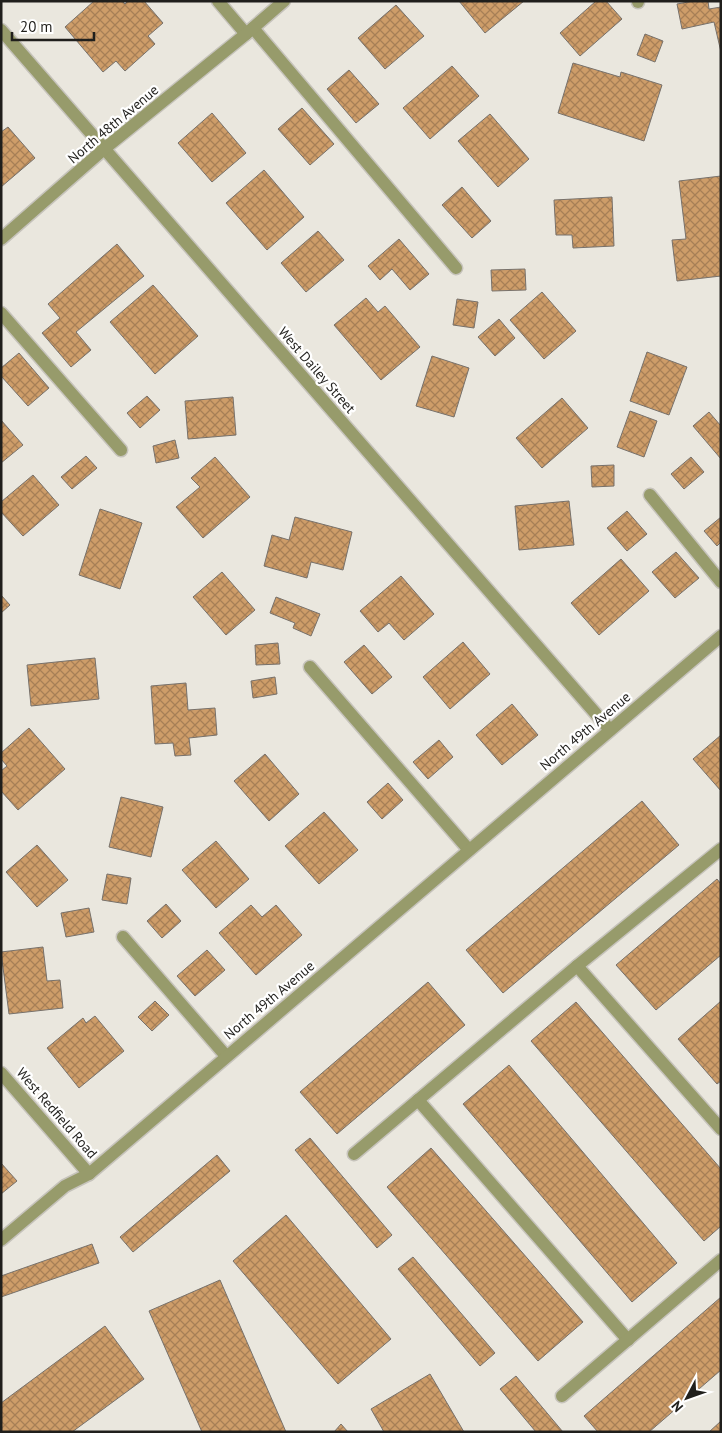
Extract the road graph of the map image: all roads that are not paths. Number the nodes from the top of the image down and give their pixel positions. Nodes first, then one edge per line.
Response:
1 (218, 1) edge
2 (284, 1) edge
3 (1, 30) edge
4 (250, 31) junction
5 (104, 149) junction
6 (1, 239) edge
7 (456, 268) dead end
8 (1, 313) edge
9 (121, 450) dead end
10 (650, 495) dead end
11 (721, 582) edge
12 (721, 636) edge
13 (310, 667) dead end
14 (610, 730) junction
15 (721, 849) edge
16 (469, 850) junction
17 (123, 937) dead end
18 (577, 966) junction
19 (226, 1056) junction
20 (1, 1073) edge
21 (418, 1100) junction
22 (719, 1124) edge
23 (354, 1154) dead end
24 (89, 1174) junction
25 (1, 1240) edge
26 (721, 1260) edge
27 (628, 1340) junction
28 (562, 1396) dead end

1 - 4 street
2 - 4 street, North 48th Avenue
3 - 5 street, West Dailey Street
4 - 5 street, North 48th Avenue
4 - 7 street
5 - 6 street, North 48th Avenue
5 - 14 street, West Dailey Street
8 - 9 street
10 - 11 street
12 - 14 street, North 49th Avenue
13 - 16 street
14 - 16 street, North 49th Avenue
15 - 18 street
16 - 19 street, North 49th Avenue
17 - 19 street, North 49th Avenue
18 - 21 street
18 - 22 street
19 - 24 street, North 49th Avenue
20 - 24 street, West Redfield Road
21 - 23 street
21 - 27 street
24 - 25 street, North 49th Avenue
26 - 27 street
27 - 28 street

